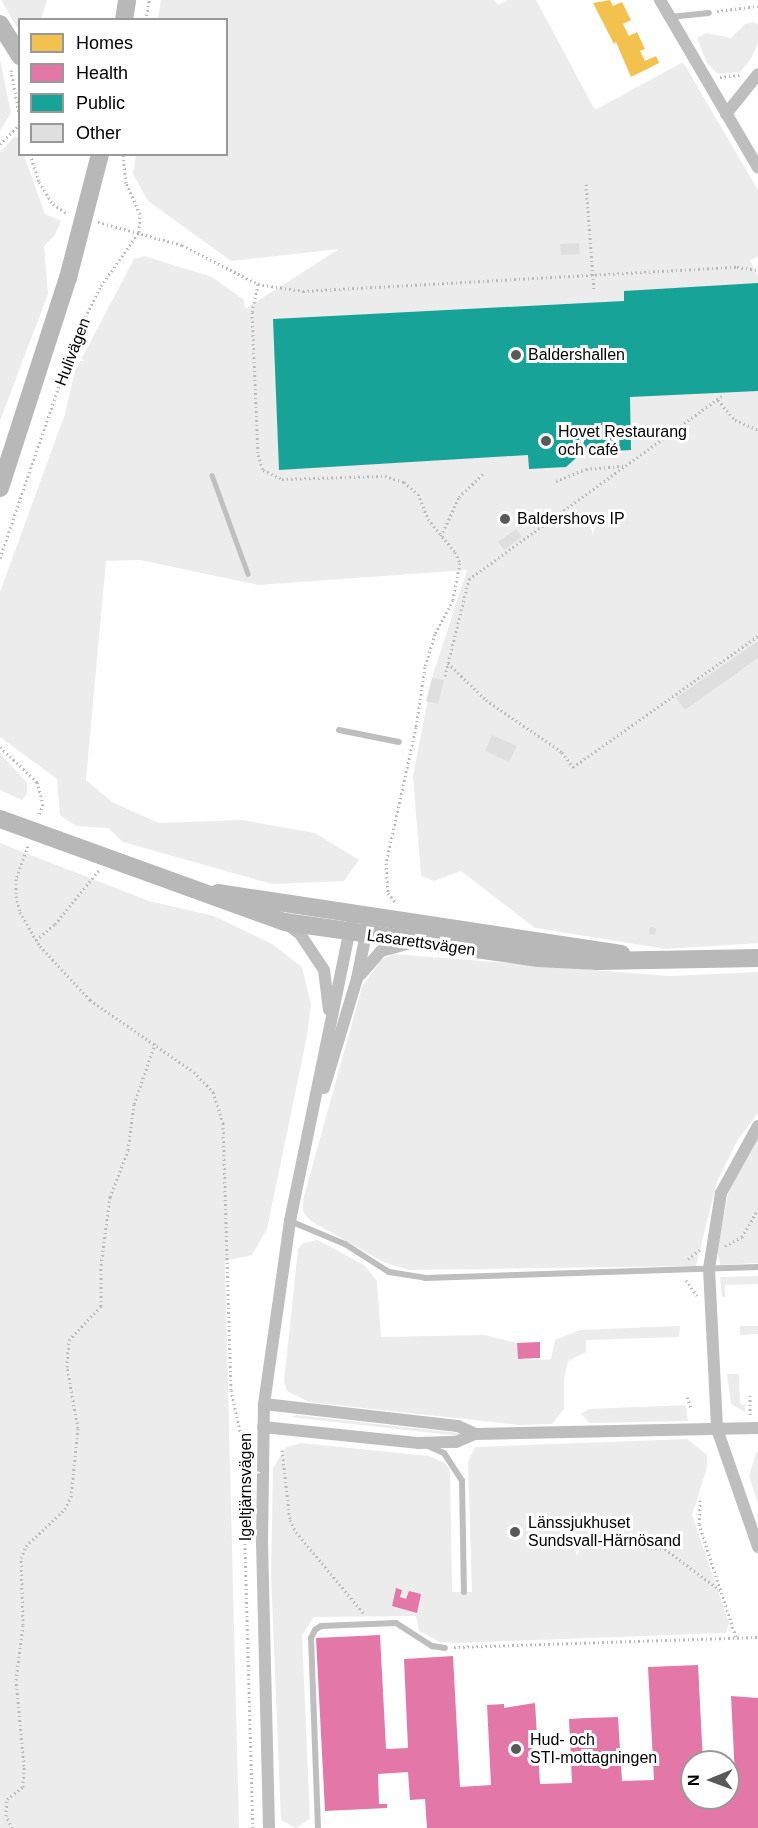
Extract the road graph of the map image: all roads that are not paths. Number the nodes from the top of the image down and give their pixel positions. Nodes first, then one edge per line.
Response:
1 (127, 0) edge
2 (660, 0) edge
3 (709, 13) road end
4 (670, 17) junction
5 (124, 18) edge
6 (0, 24) edge
7 (15, 62) edge
8 (754, 72) edge
9 (726, 114) junction
10 (99, 156) edge
11 (758, 168) edge
12 (17, 434) junction
13 (0, 468) edge
14 (0, 488) edge
15 (339, 730) dead end
16 (399, 742) dead end
17 (0, 811) edge
18 (9, 821) edge
19 (202, 892) junction
20 (362, 912) junction
21 (285, 922) junction
22 (358, 934) junction
23 (413, 943) junction
24 (758, 958) edge
25 (646, 959) junction
26 (357, 980) junction
27 (330, 1023) junction
28 (758, 1126) edge
29 (305, 1149) junction
30 (290, 1221) junction
31 (758, 1267) edge
32 (709, 1269) junction
33 (264, 1404) junction
34 (263, 1427) junction
35 (758, 1428) edge
36 (717, 1429) junction
37 (475, 1434) junction
38 (418, 1443) junction
39 (758, 1547) edge
40 (464, 1592) dead end
41 (445, 1648) road end
42 (269, 1828) edge
43 (318, 1828) edge

1 - 5 street
2 - 4 street
3 - 4 lane
4 - 9 street
6 - 7 street
8 - 9 street
9 - 11 street
10 - 12 street, Hulivägen
12 - 13 street, Hulivägen
12 - 14 street, Hulivägen
15 - 16 lane
17 - 18 street, Lasarettsvägen
18 - 19 street, Lasarettsvägen
19 - 20 street, Lasarettsvägen
19 - 21 street, Lasarettsvägen
20 - 22 street, Igeltjärnsvägen
20 - 25 street, Lasarettsvägen
21 - 22 street, Lasarettsvägen
21 - 27 street, Igeltjärnsvägen
22 - 23 street, Lasarettsvägen
22 - 26 street, Igeltjärnsvägen
22 - 27 street, Igeltjärnsvägen
23 - 25 street, Lasarettsvägen
23 - 26 street, Igeltjärnsvägen
24 - 25 street, Lasarettsvägen
26 - 29 street, Igeltjärnsvägen
27 - 29 street, Igeltjärnsvägen
28 - 32 street
29 - 30 street, Igeltjärnsvägen
30 - 32 lane
30 - 33 street, Igeltjärnsvägen
31 - 32 lane
32 - 36 street
33 - 34 street, Igeltjärnsvägen
33 - 37 street
34 - 38 street
34 - 42 street, Igeltjärnsvägen
35 - 36 street
36 - 37 street
36 - 39 street
37 - 38 street
38 - 40 lane
41 - 43 lane

